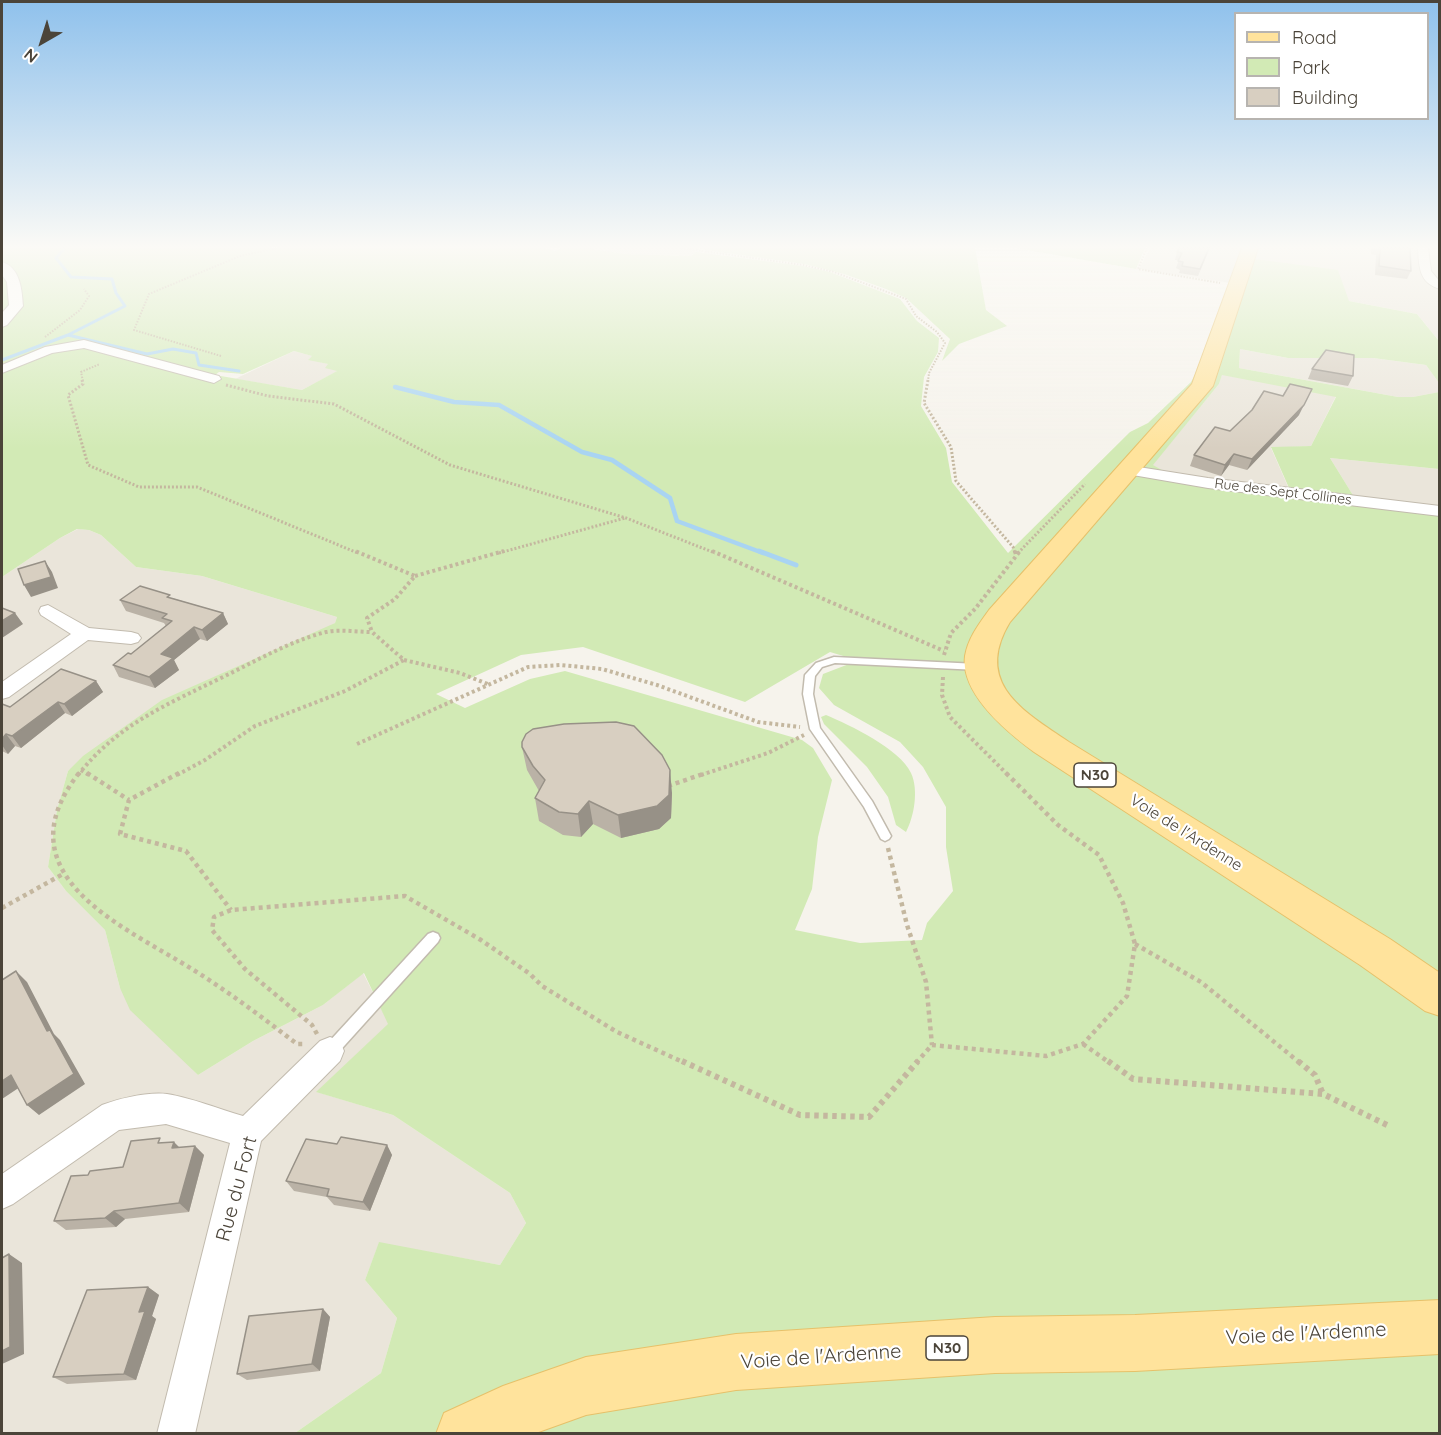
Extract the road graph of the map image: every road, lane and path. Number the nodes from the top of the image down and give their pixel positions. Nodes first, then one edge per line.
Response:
1 (73, 315) edge
2 (140, 315) edge
3 (915, 315) edge
4 (1227, 315) edge
5 (45, 352) junction
6 (120, 355) junction
7 (221, 356) dead end
8 (2, 369) edge
9 (214, 379) joint
10 (1126, 470) junction
11 (1090, 479) dead end
12 (1440, 511) edge
13 (626, 518) junction
14 (415, 576) junction
15 (48, 611) dead end
16 (372, 632) junction
17 (84, 634) junction
18 (131, 638) dead end
19 (945, 651) dead end
20 (404, 660) junction
21 (980, 667) junction
22 (944, 669) dead end
23 (490, 685) junction
24 (2, 692) edge
25 (816, 729) junction
26 (357, 744) dead end
27 (81, 770) junction
28 (659, 789) edge
29 (129, 800) junction
30 (885, 836) joint
31 (63, 874) junction
32 (2, 908) edge
33 (231, 910) junction
34 (433, 939) dead end
35 (1135, 944) junction
36 (1440, 996) edge
37 (312, 1025) dead end
38 (1083, 1044) junction
39 (932, 1045) junction
40 (318, 1047) junction
41 (1323, 1094) junction
42 (1388, 1125) dead end
43 (248, 1133) junction
44 (2, 1193) edge
45 (1440, 1327) edge
46 (176, 1434) edge
47 (465, 1434) edge

1 - 5 path
2 - 7 path
3 - 11 path
4 - 10 main road
5 - 6 street
5 - 8 street
6 - 9 street
6 - 14 path
9 - 13 path
10 - 12 street, Rue des Sept Collines
10 - 21 main road
13 - 14 path
13 - 19 path
14 - 16 path
15 - 17 street
16 - 20 path
16 - 27 path
17 - 18 street
17 - 24 street
20 - 23 path
20 - 29 path
21 - 25 lane
21 - 36 main road, Voie de l'Ardenne / N30
22 - 35 path
23 - 25 path
23 - 26 path
25 - 28 path
25 - 30 lane
27 - 29 path
27 - 31 path
29 - 33 path
30 - 39 path
31 - 32 path
31 - 40 path
33 - 37 path
33 - 39 path
34 - 40 lane, Rue du Fort
35 - 38 path
35 - 41 path
38 - 39 path
38 - 41 path
40 - 43 street, Rue du Fort
41 - 42 path
43 - 44 street
43 - 46 street, Rue du Fort
45 - 47 main road, Voie de l'Ardenne / N30

